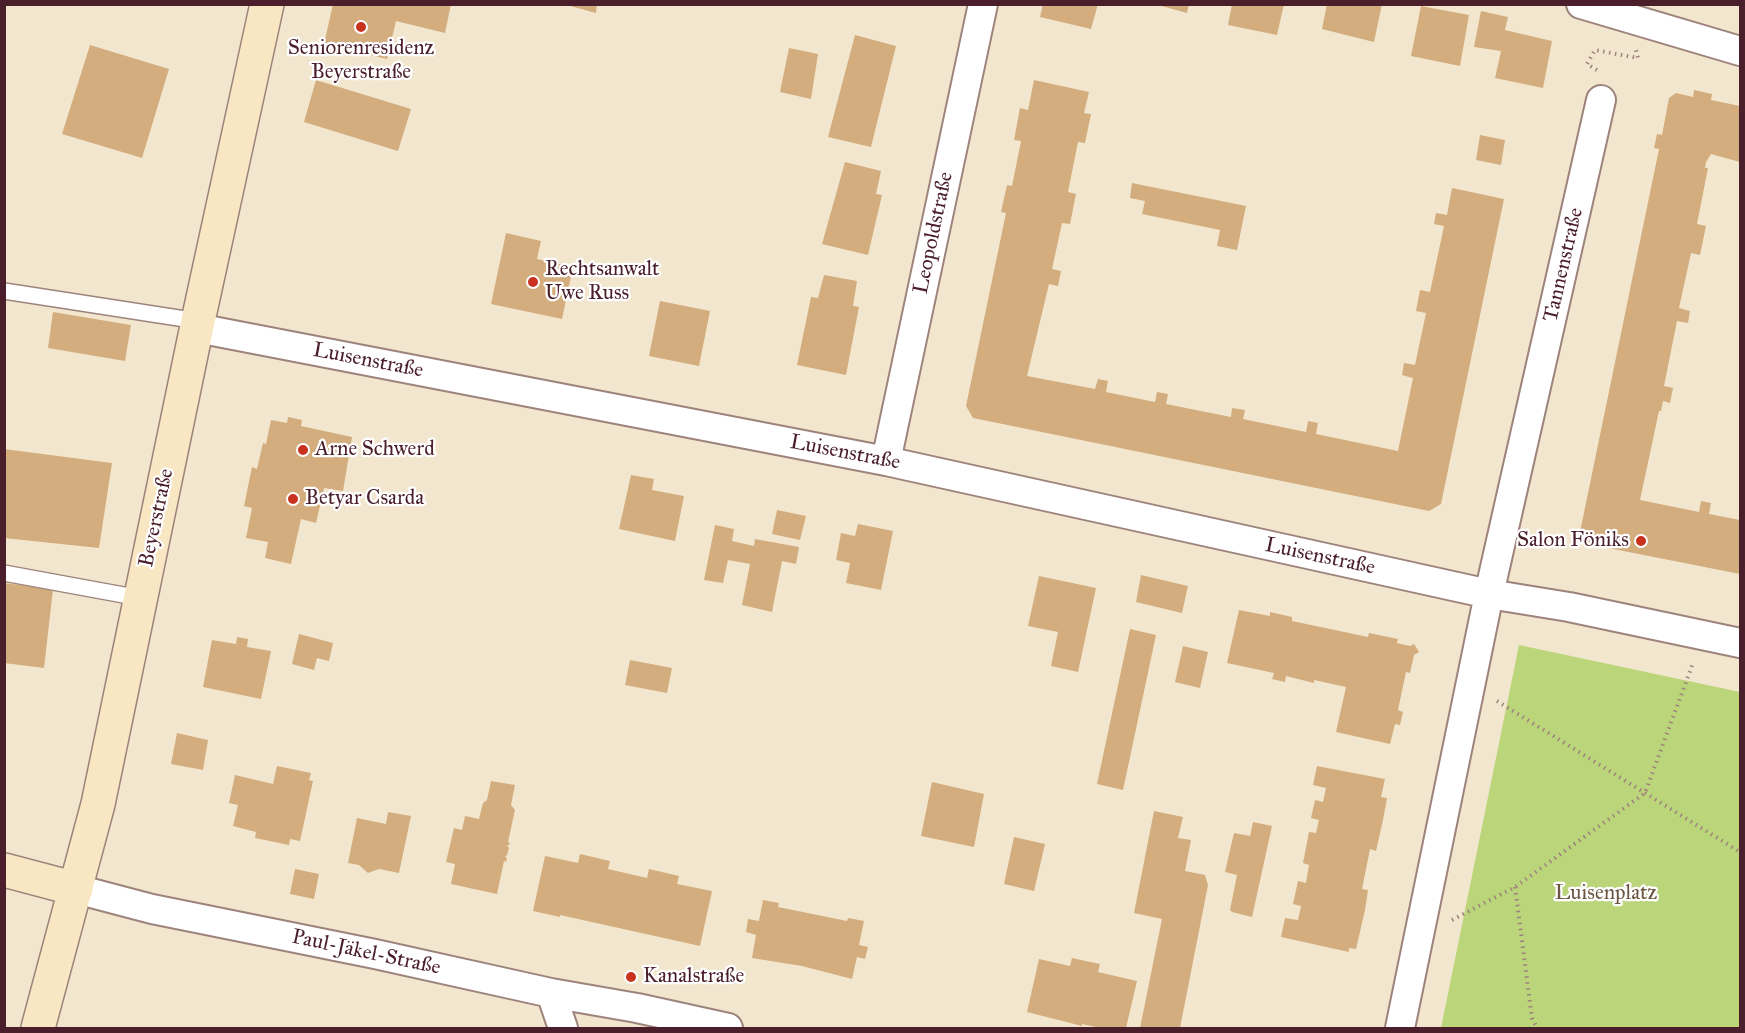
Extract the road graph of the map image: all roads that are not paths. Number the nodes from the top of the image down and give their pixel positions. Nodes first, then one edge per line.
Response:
1 (267, 4) edge
2 (983, 4) edge
3 (1581, 4) edge
4 (1740, 51) edge
5 (1601, 100) road end
6 (4, 291) edge
7 (198, 324) junction
8 (886, 461) junction
9 (4, 573) edge
10 (1489, 594) junction
11 (140, 598) junction
12 (1740, 643) edge
13 (4, 870) edge
14 (76, 889) junction
15 (551, 993) junction
16 (38, 1029) edge
17 (563, 1029) edge
18 (728, 1029) edge
19 (1400, 1029) edge

1 - 7 street, Beyerstraße
2 - 8 street, Leopoldstraße
3 - 4 street
5 - 10 street, Tannenstraße
6 - 7 lane
7 - 8 street, Luisenstraße
7 - 11 street, Beyerstraße
8 - 10 street, Luisenstraße
9 - 11 lane
10 - 12 street
10 - 19 street
11 - 14 street, Beyerstraße
13 - 14 street, Paul-Jäkel-Straße
14 - 15 street, Paul-Jäkel-Straße
14 - 16 street, Beyerstraße
15 - 17 street
15 - 18 street, Paul-Jäkel-Straße

